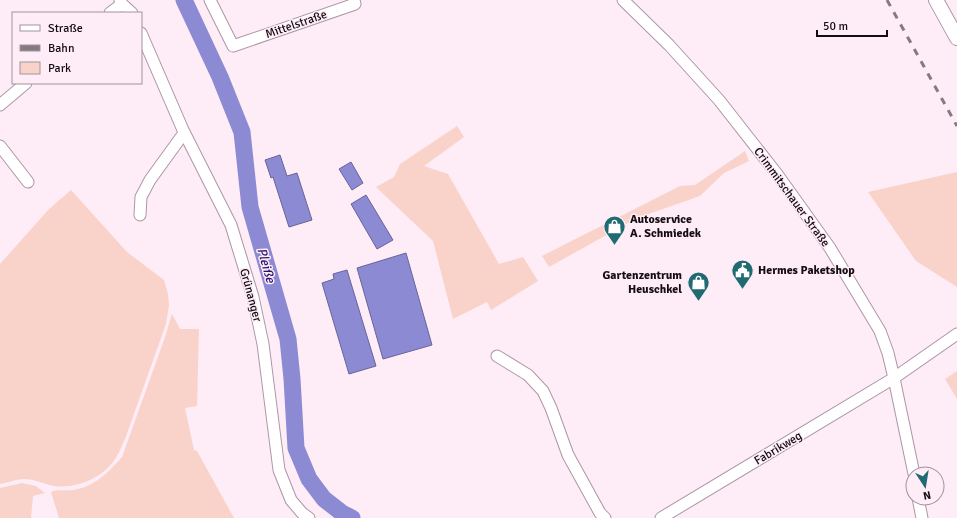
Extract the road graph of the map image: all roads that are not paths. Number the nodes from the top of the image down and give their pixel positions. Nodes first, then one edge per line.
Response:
1 (210, 0) edge
2 (354, 0) edge
3 (623, 0) edge
4 (936, 0) edge
5 (121, 2) edge
6 (111, 12) edge
7 (131, 12) edge
8 (142, 35) edge
9 (957, 38) edge
10 (25, 84) edge
11 (0, 105) edge
12 (184, 133) junction
13 (0, 146) edge
14 (28, 182) dead end
15 (140, 215) dead end
16 (957, 334) edge
17 (497, 356) dead end
18 (894, 378) junction
19 (912, 466) edge
20 (920, 506) edge
21 (309, 518) edge
22 (605, 518) edge
23 (661, 518) edge
24 (922, 518) edge

1 - 2 street, Mittelstraße
3 - 18 street, Crimmitschauer Straße
4 - 9 main road
5 - 6 street
5 - 7 street
8 - 12 street, Grünanger
10 - 11 street
12 - 15 street
12 - 21 street, Grünanger
13 - 14 street
16 - 18 street, Fabrikweg
17 - 22 street
18 - 19 street, Crimmitschauer Straße
18 - 23 street, Fabrikweg
20 - 24 street

